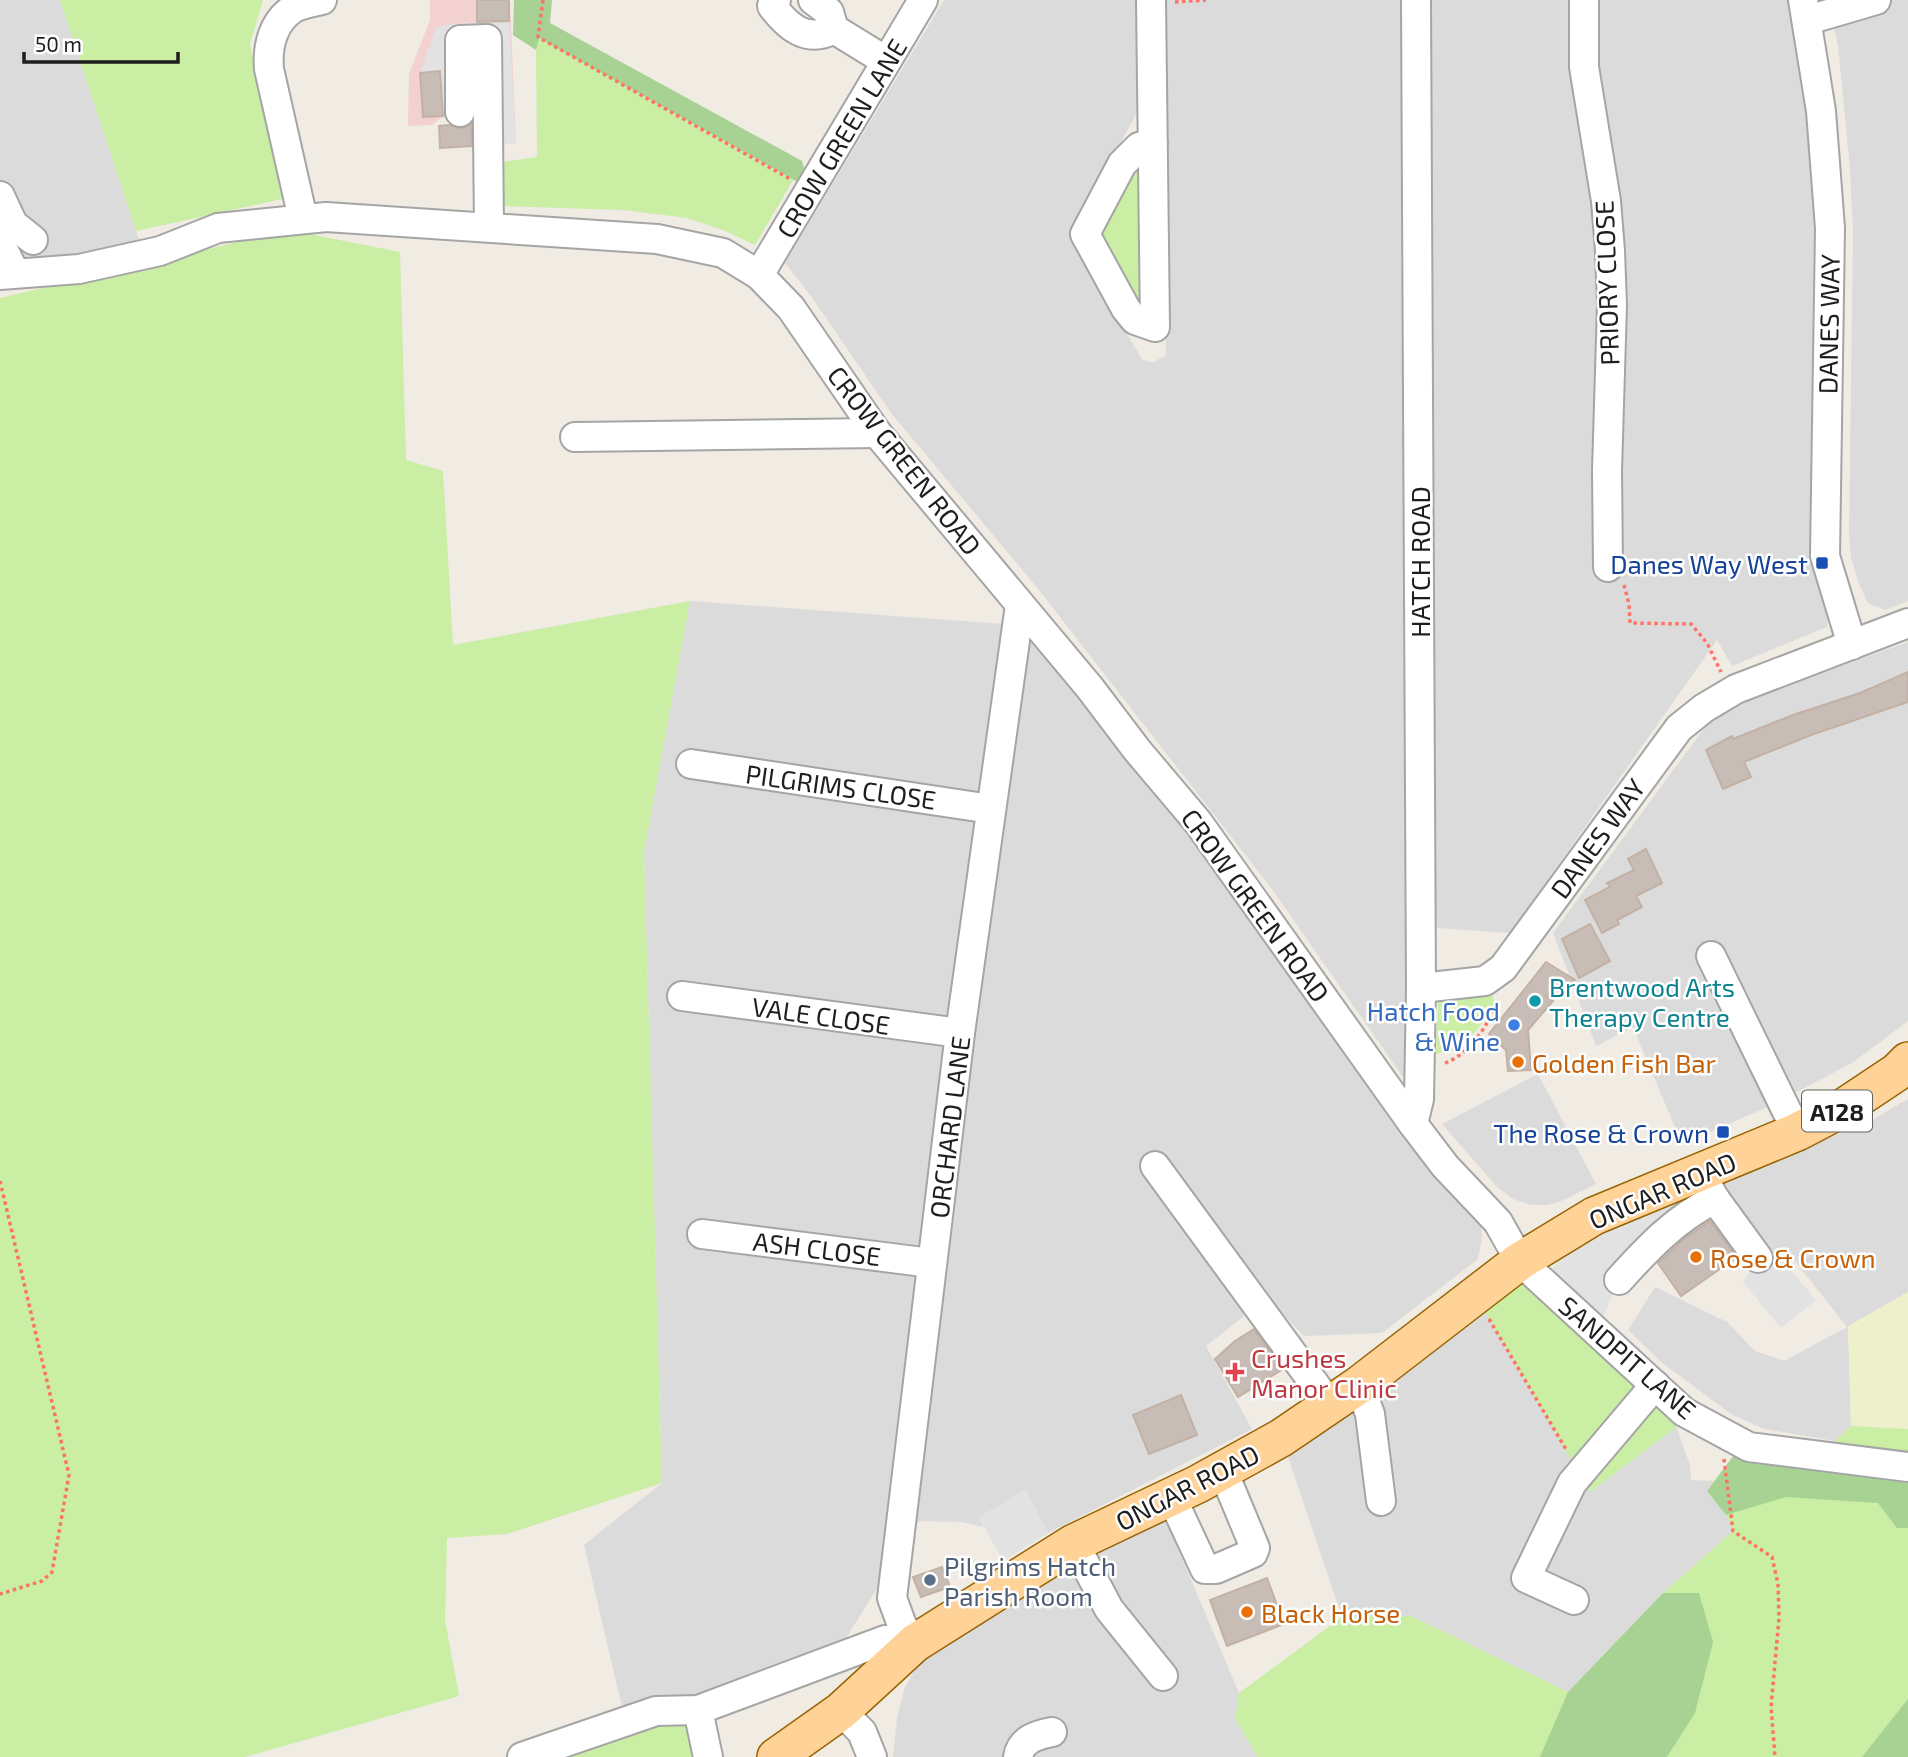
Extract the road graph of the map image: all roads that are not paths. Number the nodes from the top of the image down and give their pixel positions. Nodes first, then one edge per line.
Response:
1 (322, 0) edge
2 (776, 0) edge
3 (814, 0) edge
4 (923, 0) edge
5 (1416, 0) edge
6 (1584, 0) edge
7 (1876, 0) edge
8 (1152, 1) edge
9 (1806, 10) edge
10 (834, 29) junction
11 (886, 61) junction
12 (460, 112) dead end
13 (1153, 143) junction
14 (0, 196) edge
15 (303, 219) junction
16 (489, 227) junction
17 (33, 240) dead end
18 (0, 243) edge
19 (7, 274) edge
20 (759, 275) junction
21 (877, 433) junction
22 (575, 437) dead end
23 (1608, 567) road end
24 (1020, 605) junction
25 (1908, 623) edge
26 (1852, 645) junction
27 (691, 764) dead end
28 (991, 809) junction
29 (1710, 956) dead end
30 (1422, 988) junction
31 (682, 996) dead end
32 (960, 1033) junction
33 (1908, 1061) edge
34 (1412, 1124) junction
35 (1797, 1132) junction
36 (1155, 1166) dead end
37 (1707, 1185) junction
38 (702, 1234) dead end
39 (1758, 1258) dead end
40 (1520, 1261) junction
41 (931, 1263) junction
42 (1619, 1280) dead end
43 (1655, 1385) junction
44 (1344, 1395) junction
45 (1908, 1467) edge
46 (1223, 1471) junction
47 (1171, 1496) junction
48 (1381, 1501) dead end
49 (1074, 1543) junction
50 (1574, 1600) dead end
51 (915, 1643) junction
52 (1163, 1676) dead end
53 (698, 1710) junction
54 (841, 1711) junction
55 (1052, 1732) dead end
56 (781, 1755) edge
57 (522, 1757) edge
58 (708, 1757) edge
59 (872, 1757) edge
60 (1018, 1757) edge

1 - 15 street
2 - 10 street
3 - 10 street
4 - 11 street, CROW GREEN LANE
5 - 30 street, HATCH ROAD
6 - 23 street, PRIORY CLOSE
7 - 9 street
8 - 13 street
9 - 26 street, DANES WAY
10 - 11 street
11 - 20 street, CROW GREEN LANE
12 - 16 street
13 - 13 street
14 - 17 street
15 - 16 street, CROW GREEN ROAD
15 - 19 street, CROW GREEN ROAD
16 - 20 street, CROW GREEN ROAD
18 - 19 street
20 - 21 street, CROW GREEN ROAD
21 - 22 street
21 - 24 street, CROW GREEN ROAD
24 - 28 street, ORCHARD LANE
24 - 34 street, CROW GREEN ROAD
25 - 26 street, DANES WAY
26 - 30 street, DANES WAY
27 - 28 street, PILGRIMS CLOSE
28 - 32 street, ORCHARD LANE
29 - 35 street
30 - 34 street, HATCH ROAD
31 - 32 street, VALE CLOSE
32 - 41 street, ORCHARD LANE
33 - 35 main road, ONGAR ROAD / A128
34 - 40 street, CROW GREEN ROAD
35 - 37 main road, ONGAR ROAD / A128
36 - 44 street
37 - 39 street
37 - 40 main road, ONGAR ROAD / A128
37 - 42 street
38 - 41 street, ASH CLOSE
40 - 43 street, SANDPIT LANE
40 - 44 main road, ONGAR ROAD / A128
41 - 51 street, ORCHARD LANE
43 - 45 street, SANDPIT LANE
43 - 50 street
44 - 46 main road, ONGAR ROAD / A128
44 - 48 street
46 - 47 main road, ONGAR ROAD / A128
46 - 47 street
47 - 49 main road, ONGAR ROAD / A128
49 - 51 main road, ONGAR ROAD / A128
49 - 52 street
51 - 53 street
51 - 54 main road, ONGAR ROAD / A128
53 - 57 street
53 - 58 street
54 - 56 main road, ONGAR ROAD / A128
54 - 59 street
55 - 60 street

